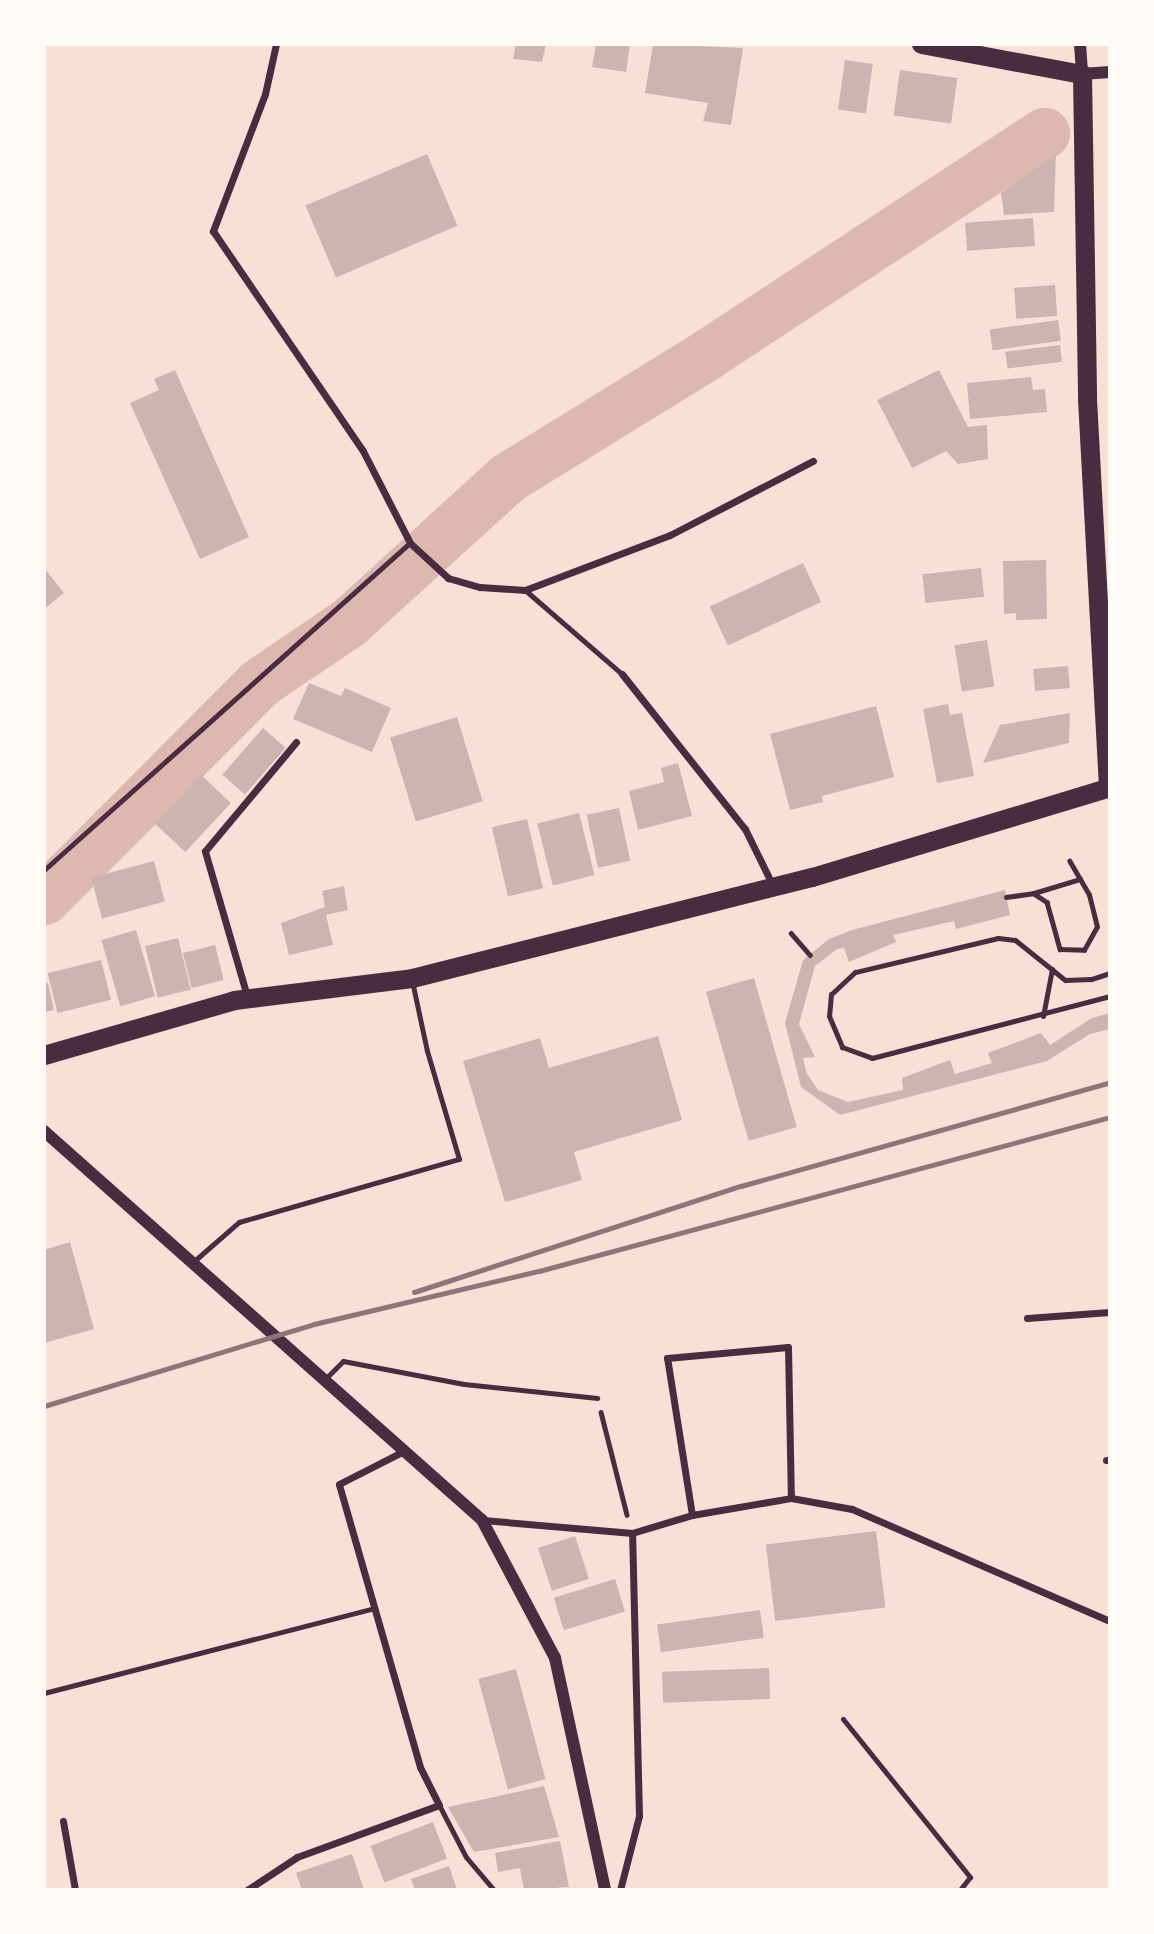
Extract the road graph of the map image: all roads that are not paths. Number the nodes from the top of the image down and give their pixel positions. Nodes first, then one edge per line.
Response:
1 (276, 44) edge
2 (920, 44) edge
3 (1080, 44) edge
4 (1110, 72) edge
5 (1082, 74) junction
6 (813, 461) dead end
7 (410, 542) junction
8 (525, 590) junction
9 (622, 674) joint
10 (296, 742) dead end
11 (1109, 789) edge
12 (44, 870) edge
13 (774, 887) junction
14 (1052, 969) junction
15 (1110, 973) edge
16 (412, 978) junction
17 (1110, 996) edge
18 (248, 998) junction
19 (1043, 1016) junction
20 (44, 1055) edge
21 (44, 1131) edge
22 (193, 1262) junction
23 (1110, 1312) edge
24 (1027, 1318) dead end
25 (324, 1380) junction
26 (597, 1398) road end
27 (404, 1451) junction
28 (791, 1497) junction
29 (692, 1515) junction
30 (482, 1520) junction
31 (632, 1533) junction
32 (376, 1608) junction
33 (1110, 1621) edge
34 (44, 1693) edge
35 (844, 1719) dead end
36 (439, 1805) junction
37 (63, 1821) dead end
38 (75, 1890) edge
39 (247, 1890) edge
40 (494, 1890) edge
41 (605, 1890) edge
42 (620, 1890) edge
43 (960, 1890) edge

1 - 7 street
2 - 5 highway
3 - 5 street
4 - 5 street
5 - 11 highway
6 - 8 street
7 - 8 street
7 - 12 lane
8 - 9 lane
9 - 13 street
10 - 18 street
11 - 13 highway
13 - 16 highway
14 - 15 lane
14 - 19 lane
14 - 19 lane
16 - 18 highway
16 - 22 lane
17 - 19 lane
18 - 20 highway
21 - 22 street
22 - 25 street
23 - 24 street
25 - 26 lane
25 - 27 street
27 - 30 street
27 - 32 street
28 - 29 street
28 - 29 street
28 - 33 street
29 - 31 street
30 - 31 street
30 - 41 street
31 - 42 street
32 - 34 lane
32 - 36 street
35 - 43 lane
36 - 39 street
36 - 40 lane
37 - 38 street

